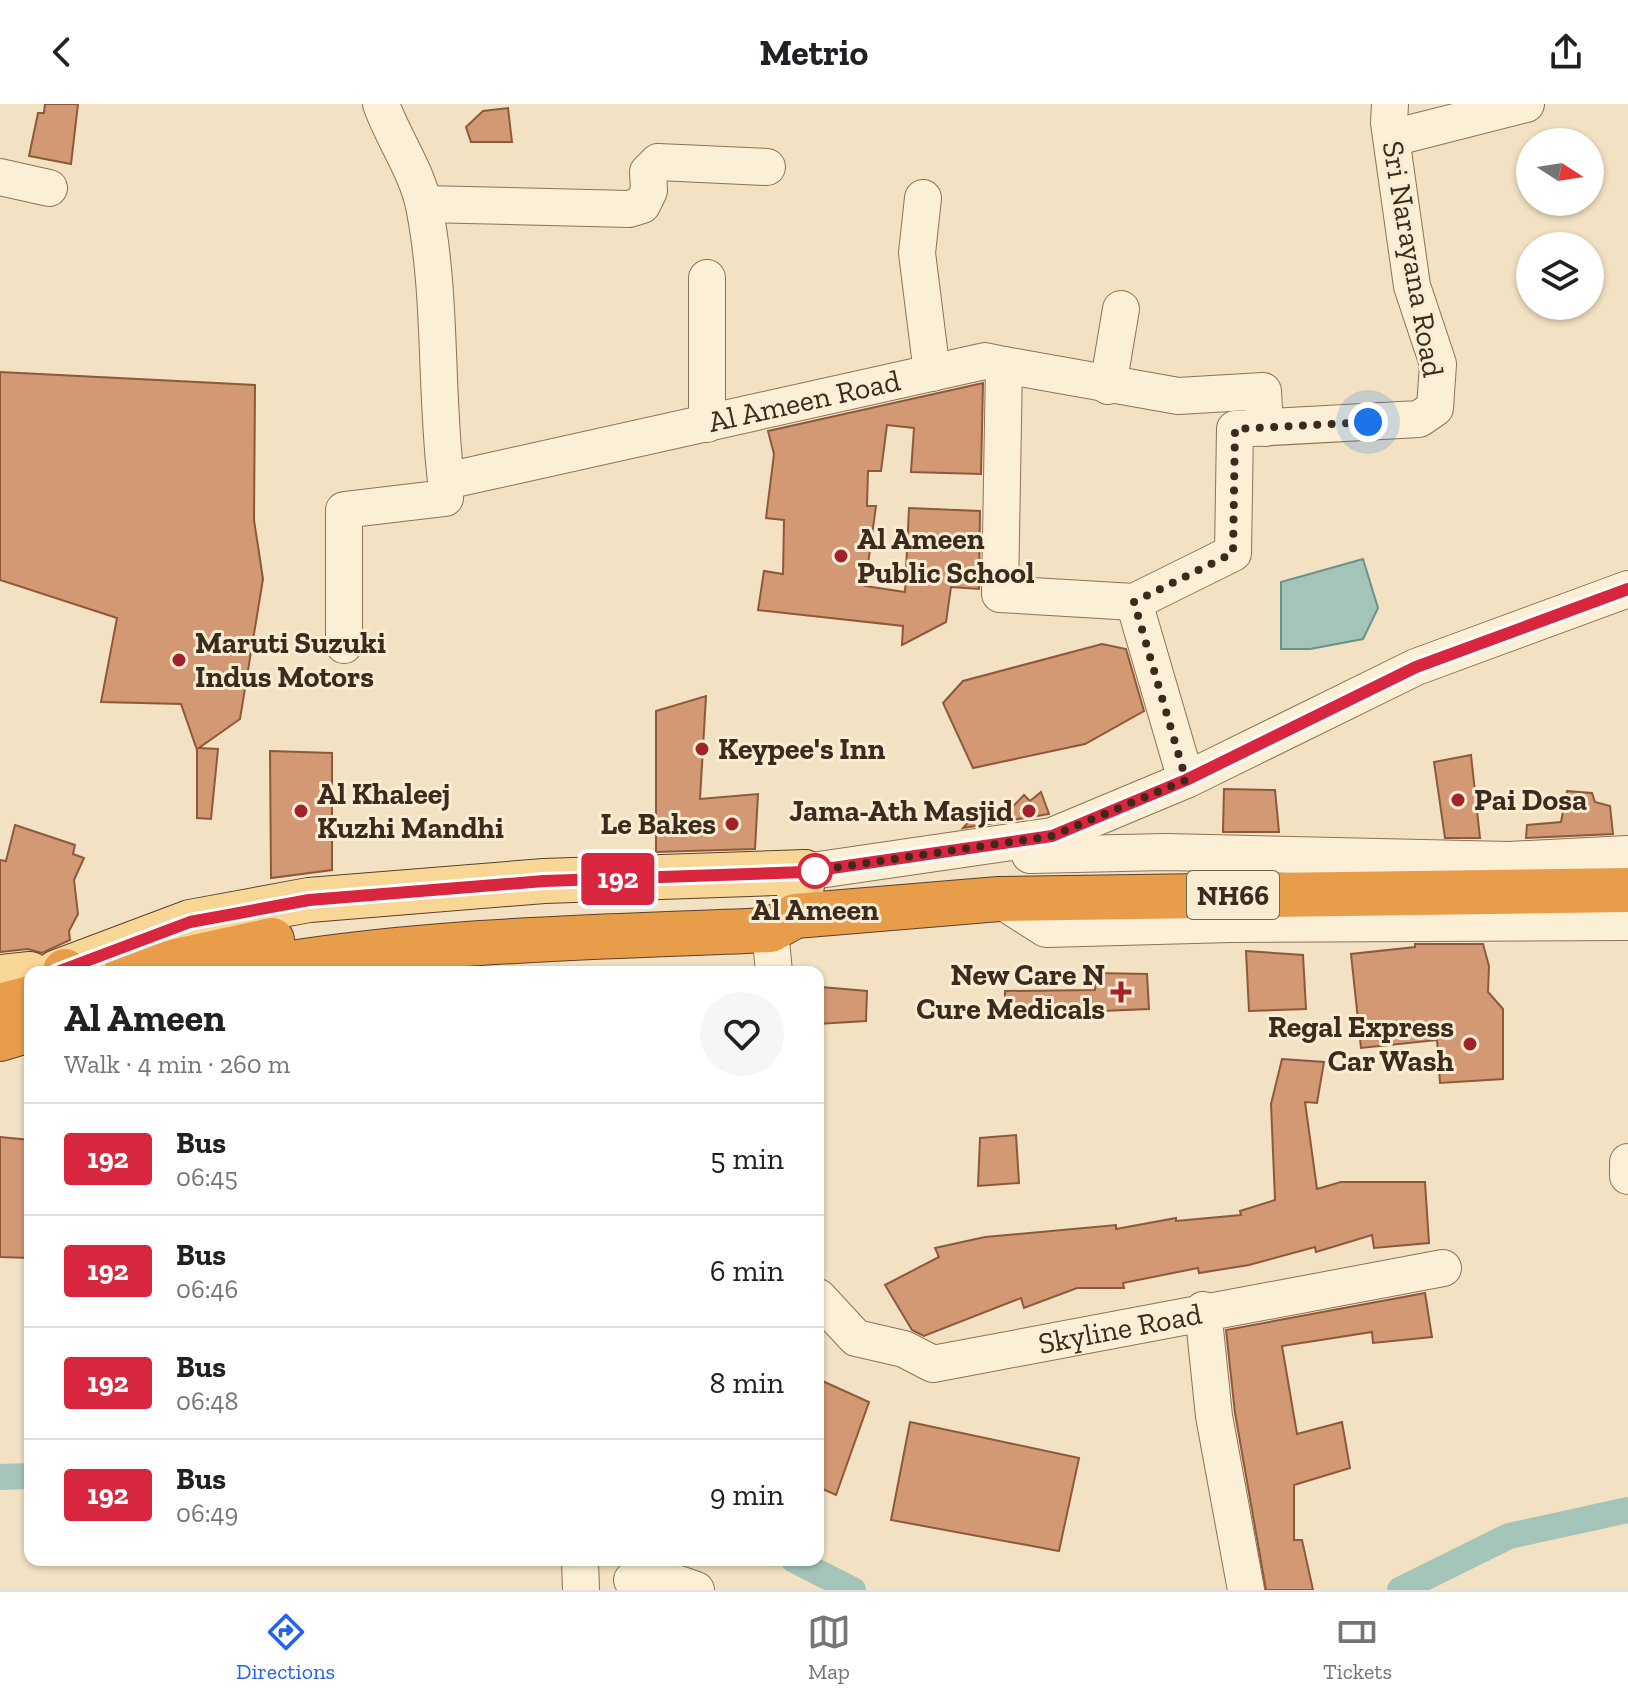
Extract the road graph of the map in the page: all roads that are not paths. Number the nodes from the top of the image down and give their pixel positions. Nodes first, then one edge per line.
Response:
1 (1526, 104) edge
2 (392, 106) edge
3 (1391, 121) edge
4 (767, 167) dead end
5 (0, 177) edge
6 (49, 188) dead end
7 (923, 198) dead end
8 (424, 204) junction
9 (707, 278) dead end
10 (1121, 309) dead end
11 (1004, 365) junction
12 (932, 373) junction
13 (1108, 386) junction
14 (707, 424) junction
15 (1265, 428) junction
16 (446, 481) junction
17 (1628, 589) edge
18 (1134, 602) junction
19 (344, 645) dead end
20 (1186, 780) junction
21 (1628, 854) edge
22 (805, 872) junction
23 (1628, 890) edge
24 (999, 899) junction
25 (839, 911) junction
26 (1628, 922) edge
27 (782, 923) junction
28 (80, 966) edge
29 (150, 966) edge
30 (269, 966) edge
31 (775, 966) edge
32 (24, 975) edge
33 (0, 977) edge
34 (24, 1000) edge
35 (0, 1006) edge
36 (24, 1032) edge
37 (0, 1039) edge
38 (1628, 1162) edge
39 (1628, 1176) edge
40 (1443, 1268) dead end
41 (824, 1303) edge
42 (1203, 1310) junction
43 (580, 1566) edge
44 (623, 1581) edge
45 (581, 1590) edge
46 (696, 1590) edge
47 (1246, 1590) edge

1 - 3 street
2 - 8 street
3 - 15 street, Sri Narayana Road
4 - 8 street
5 - 6 street
7 - 12 street
8 - 16 street
9 - 14 street
10 - 13 street
11 - 12 street, Al Ameen Road
11 - 13 street, Al Ameen Road
11 - 18 street
12 - 14 street, Al Ameen Road
13 - 15 street, Al Ameen Road
14 - 16 street, Al Ameen Road
15 - 18 street, Sri Narayana Road
16 - 19 street
17 - 20 street
18 - 20 street
20 - 22 street
21 - 25 street
22 - 27 main road
22 - 28 main road
23 - 24 highway, NH66
24 - 25 highway, NH66
24 - 26 street
25 - 27 highway, NH66
27 - 29 highway, NH66
27 - 30 highway, NH66
27 - 31 street
32 - 33 main road
34 - 35 highway
36 - 37 highway
38 - 39 street
40 - 42 street, Skyline Road
41 - 42 street, Skyline Road
42 - 47 street
43 - 45 street
44 - 46 street

